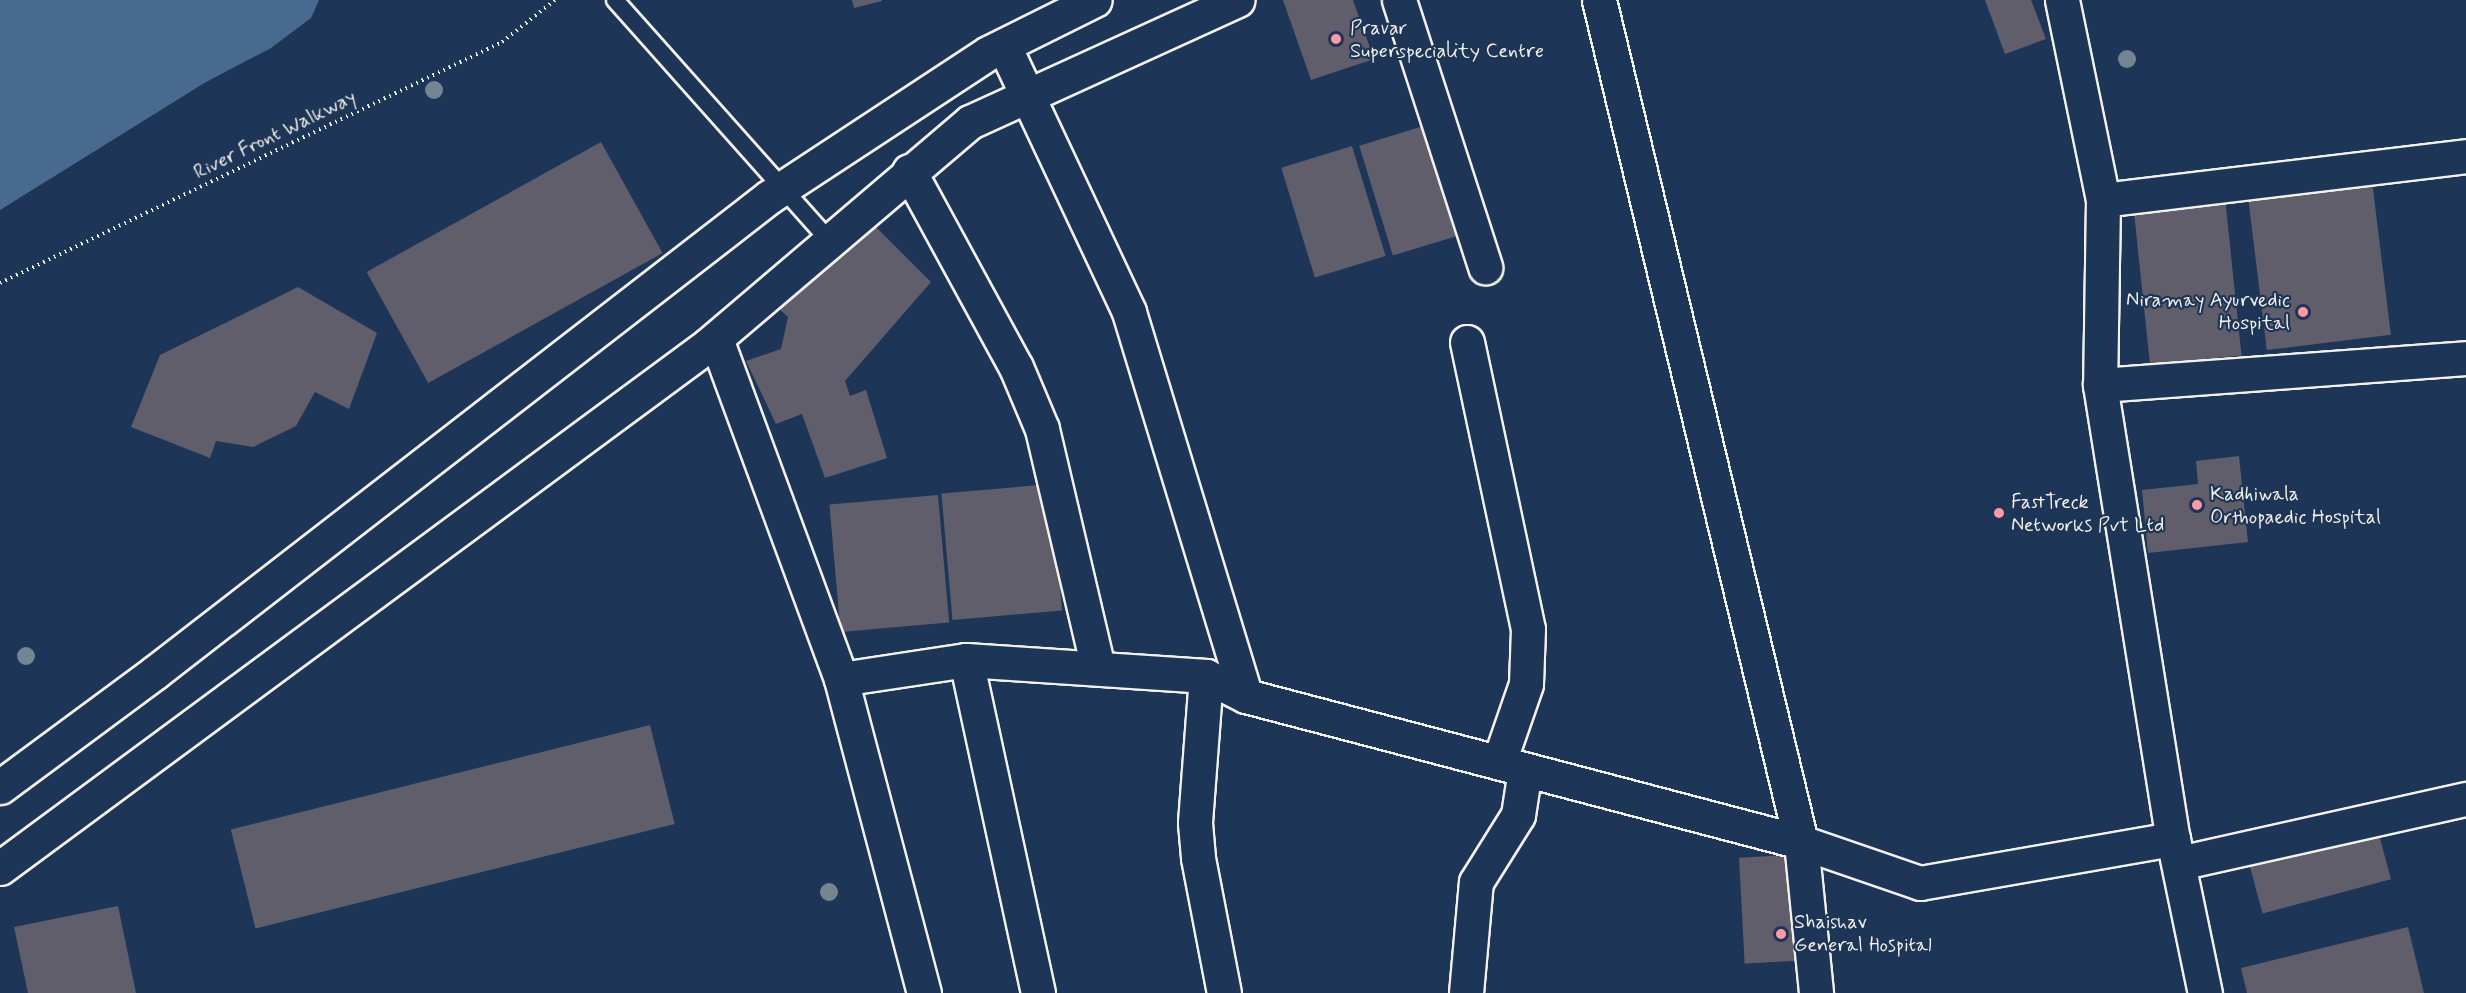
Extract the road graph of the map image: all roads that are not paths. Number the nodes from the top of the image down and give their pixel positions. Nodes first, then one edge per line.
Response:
1 (615, 0) edge
2 (1095, 0) edge
3 (1238, 0) edge
4 (1399, 0) edge
5 (1599, 0) edge
6 (2067, 1) edge
7 (1004, 46) junction
8 (1028, 93) junction
9 (2466, 156) edge
10 (909, 171) junction
11 (783, 188) junction
12 (2103, 200) junction
13 (829, 240) junction
14 (1485, 267) dead end
15 (716, 339) junction
16 (1467, 342) dead end
17 (2466, 358) edge
18 (2100, 385) junction
19 (966, 660) junction
20 (1098, 667) junction
21 (1206, 676) junction
22 (841, 679) junction
23 (1246, 696) junction
24 (1512, 766) junction
25 (0, 787) edge
26 (2466, 799) edge
27 (1801, 842) junction
28 (2176, 851) junction
29 (0, 868) edge
30 (924, 993) edge
31 (1038, 993) edge
32 (1224, 993) edge
33 (1466, 993) edge
34 (1816, 993) edge
35 (2205, 993) edge

1 - 11 lane
2 - 7 street
3 - 8 street
4 - 14 street
5 - 27 street
6 - 12 street
7 - 8 street
7 - 11 street
8 - 10 street
8 - 23 street
9 - 12 street
10 - 13 street
10 - 20 street
11 - 13 lane
11 - 25 street
12 - 18 street
13 - 15 street
15 - 22 street
15 - 29 street
16 - 24 street
17 - 18 street
18 - 28 street
19 - 20 street
19 - 22 street
19 - 31 street
20 - 21 street
21 - 23 street
21 - 32 street
22 - 30 street
23 - 24 street
24 - 27 street
24 - 33 street
26 - 28 street
27 - 28 street
27 - 34 street
28 - 35 street

